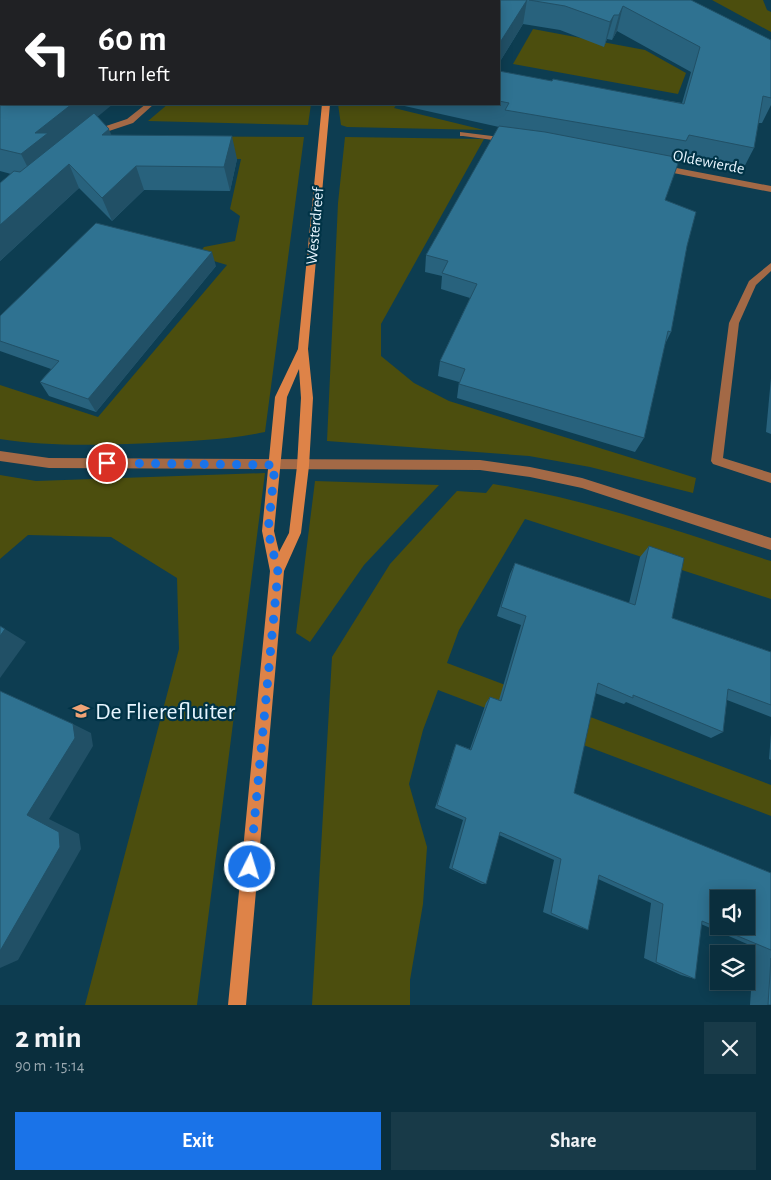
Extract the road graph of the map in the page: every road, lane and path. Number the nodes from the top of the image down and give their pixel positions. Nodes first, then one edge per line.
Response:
1 (149, 105) edge
2 (326, 105) edge
3 (463, 134) dead end
4 (515, 141) edge
5 (85, 145) edge
6 (648, 165) edge
7 (771, 189) edge
8 (771, 266) edge
9 (303, 349) junction
10 (0, 456) edge
11 (275, 465) junction
12 (303, 466) junction
13 (771, 478) edge
14 (771, 544) edge
15 (278, 572) junction
16 (237, 1005) edge

1 - 5 street
2 - 9 main road, Westerdreef
3 - 4 street
6 - 7 street, Oldewierde
8 - 13 street
9 - 11 main road, Westerdreef
9 - 12 main road, Westerdreef
10 - 11 street
11 - 12 street
11 - 15 main road, Westerdreef
12 - 14 street
12 - 15 main road, Westerdreef
15 - 16 main road, Westerdreef

